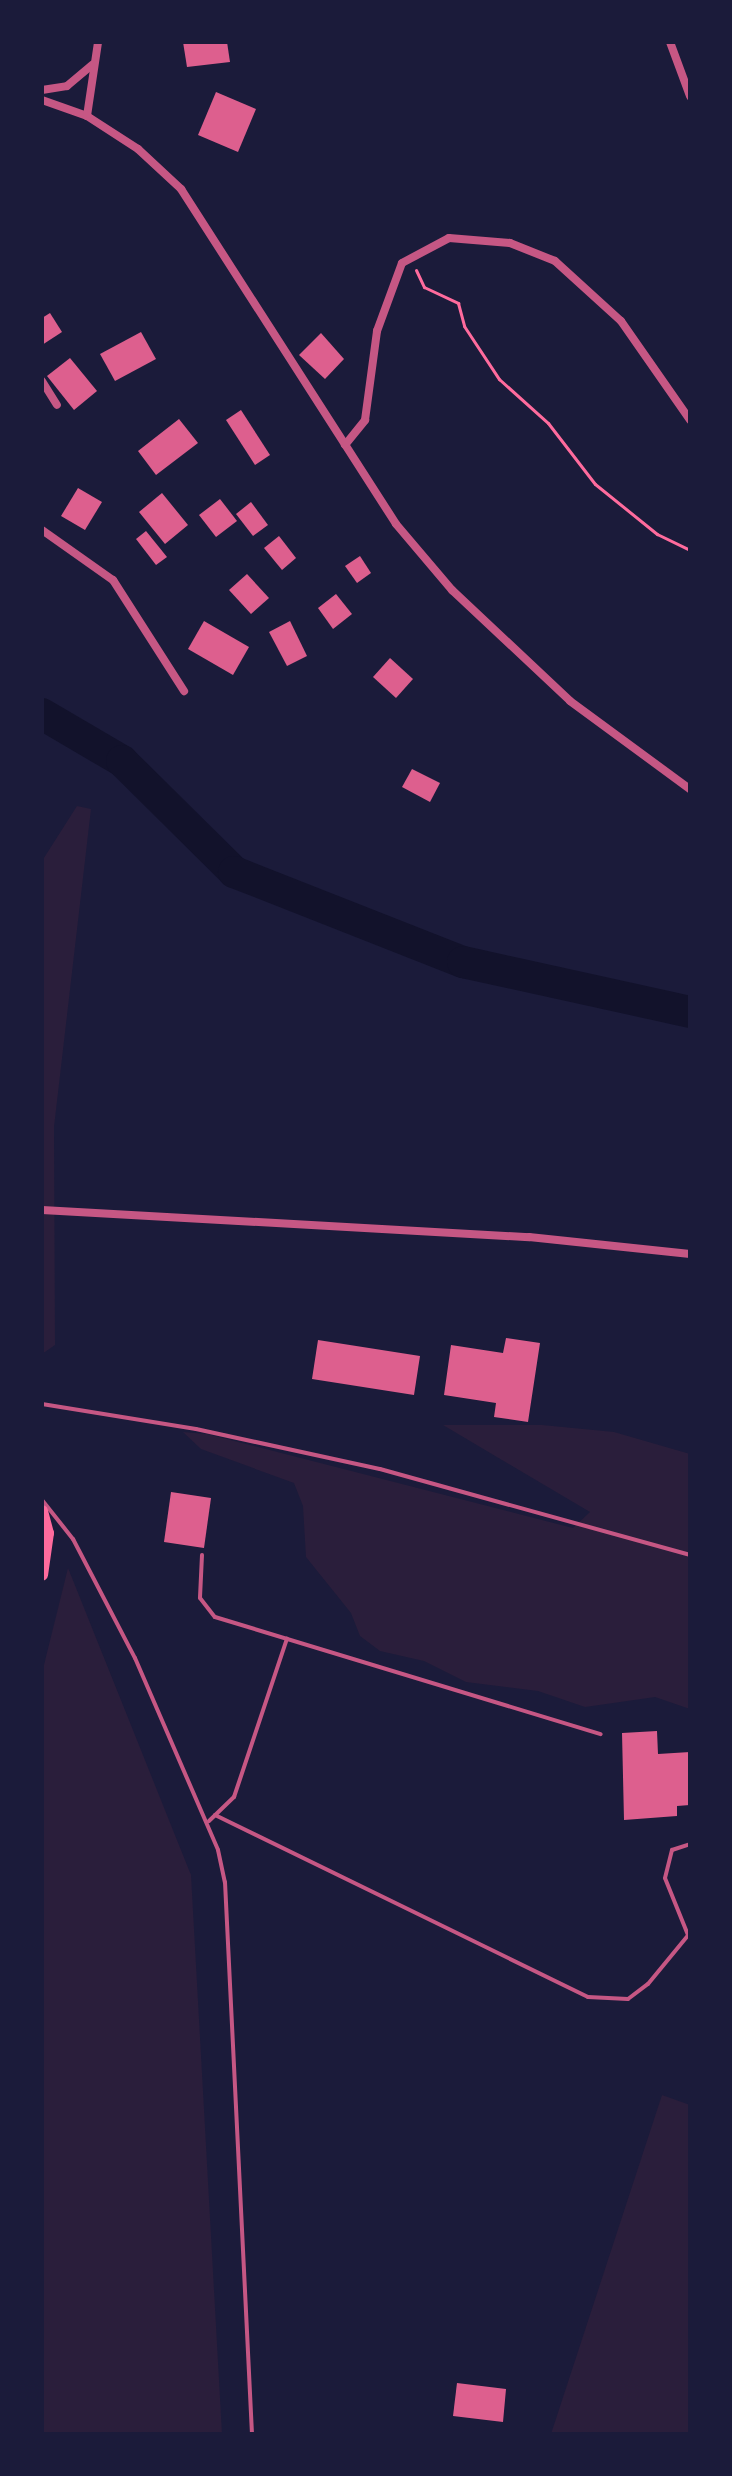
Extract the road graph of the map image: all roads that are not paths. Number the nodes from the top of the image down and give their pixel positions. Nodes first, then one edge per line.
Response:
1 (98, 42) edge
2 (670, 42) edge
3 (94, 62) junction
4 (42, 90) edge
5 (690, 96) edge
6 (42, 100) edge
7 (87, 116) junction
8 (42, 381) edge
9 (57, 405) dead end
10 (690, 420) edge
11 (345, 445) junction
12 (42, 530) edge
13 (184, 691) dead end
14 (690, 789) edge
15 (42, 1210) edge
16 (690, 1254) edge
17 (42, 1404) edge
18 (42, 1500) edge
19 (42, 1511) edge
20 (202, 1555) dead end
21 (690, 1555) edge
22 (42, 1575) edge
23 (287, 1639) junction
24 (601, 1734) dead end
25 (215, 1815) junction
26 (209, 1821) junction
27 (690, 1844) edge
28 (689, 1934) edge
29 (252, 2434) edge

1 - 3 street
2 - 5 street
3 - 4 street
3 - 7 street
6 - 7 street
7 - 11 street
8 - 9 street
10 - 11 street
11 - 14 street
12 - 13 street
15 - 16 street
17 - 21 lane
18 - 26 lane
19 - 22 main road
20 - 23 lane
23 - 24 lane
23 - 25 lane
25 - 26 lane
25 - 28 lane
26 - 29 lane
27 - 28 lane

